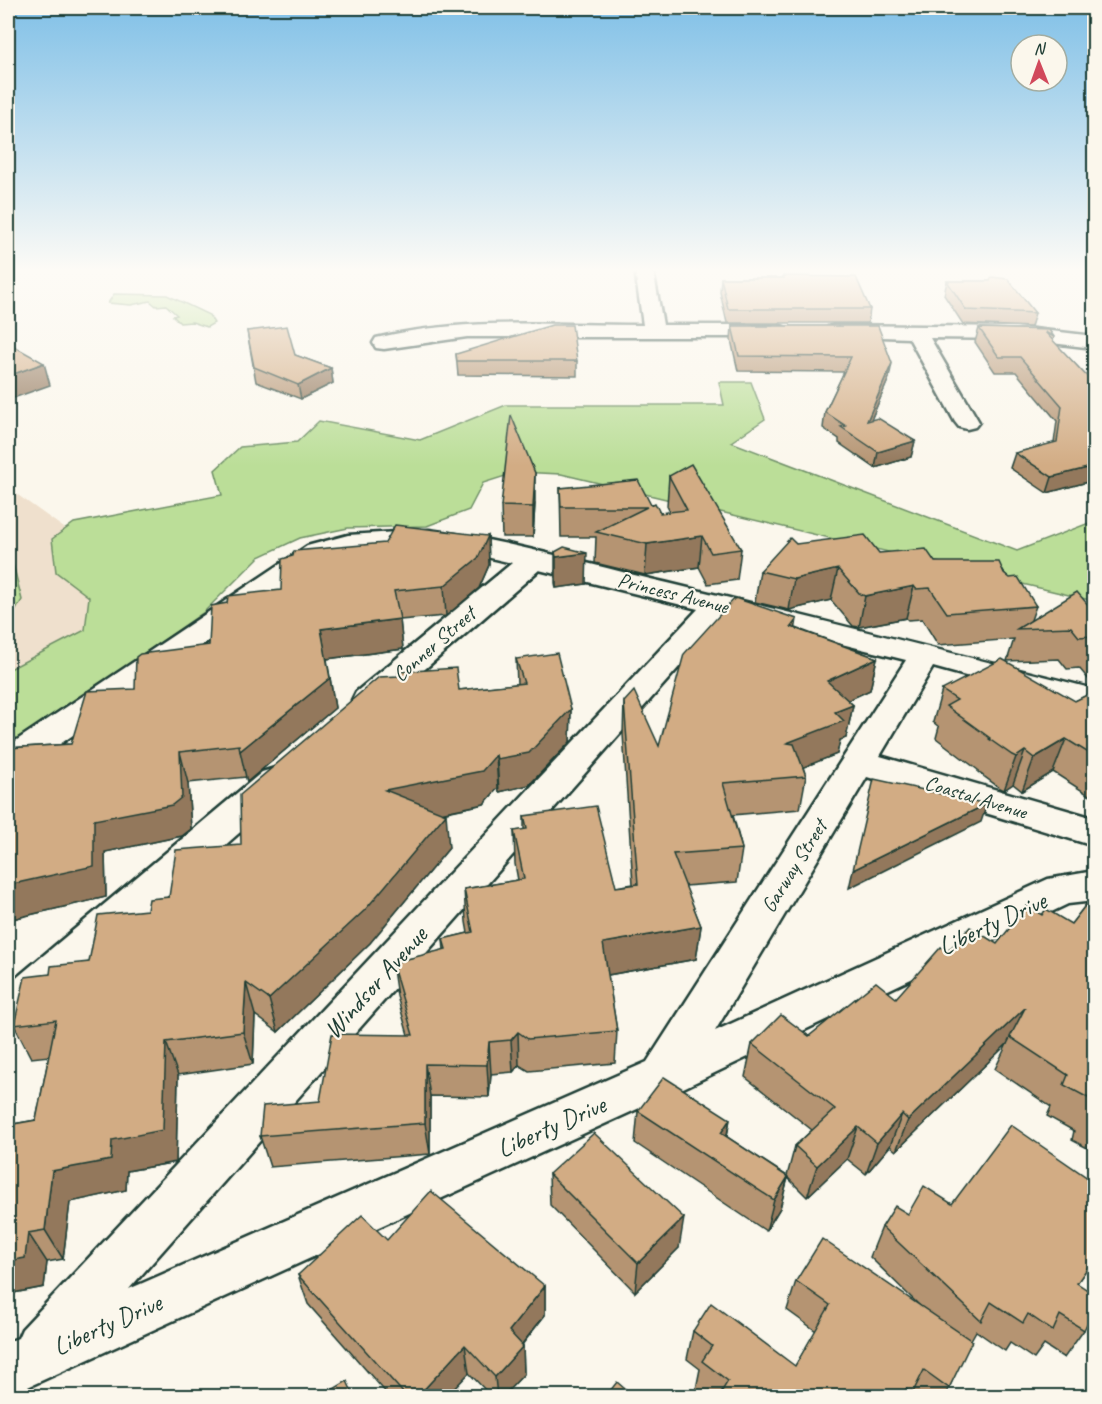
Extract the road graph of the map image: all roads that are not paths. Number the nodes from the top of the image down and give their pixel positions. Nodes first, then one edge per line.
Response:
1 (423, 336) edge
2 (918, 336) edge
3 (1039, 336) edge
4 (1095, 342) edge
5 (384, 343) dead end
6 (967, 422) dead end
7 (534, 559) junction
8 (719, 604) junction
9 (926, 655) junction
10 (1095, 700) edge
11 (343, 722) edge
12 (298, 761) edge
13 (858, 762) junction
14 (8, 763) edge
15 (1095, 832) edge
16 (1095, 886) edge
17 (8, 1010) edge
18 (663, 1076) junction
19 (20, 1364) edge

1 - 5 street
2 - 6 street
3 - 4 street
7 - 8 street, Princess Avenue
7 - 11 street, Conner Street
7 - 14 street, Princess Avenue
8 - 9 street, Princess Avenue
8 - 19 street, Windsor Avenue
9 - 10 street, Princess Avenue
9 - 13 street, Garway Street
12 - 17 street
13 - 15 street, Coastal Avenue
13 - 18 street, Garway Street
16 - 18 street, Liberty Drive
18 - 19 street, Liberty Drive

